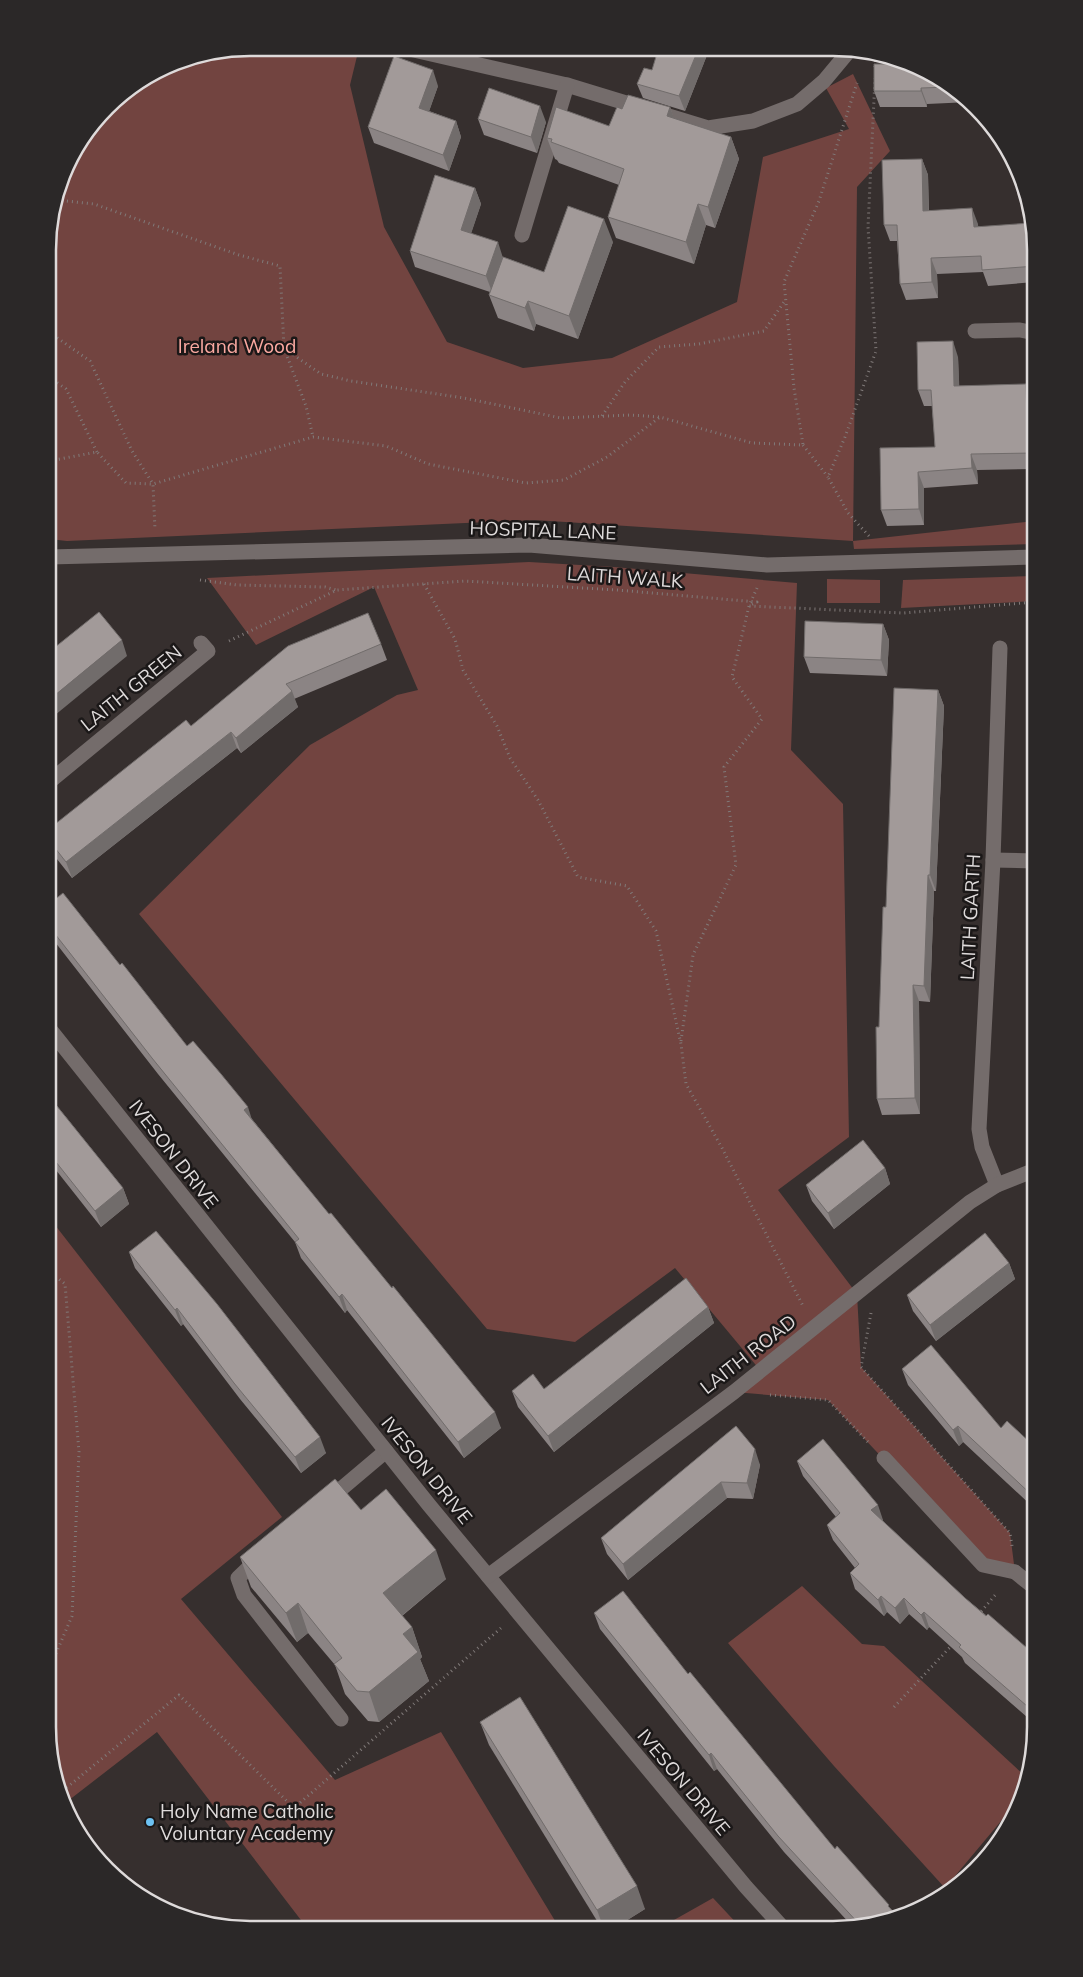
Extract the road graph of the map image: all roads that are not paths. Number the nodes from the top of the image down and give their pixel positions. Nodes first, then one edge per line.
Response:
1 (440, 56) edge
2 (844, 57) edge
3 (567, 85) junction
4 (522, 235) dead end
5 (975, 331) dead end
6 (1027, 331) edge
7 (56, 557) edge
8 (1027, 557) edge
9 (205, 647) road end
10 (1000, 648) dead end
11 (56, 776) edge
12 (993, 860) junction
13 (1027, 861) edge
14 (56, 1037) edge
15 (1027, 1173) edge
16 (997, 1185) junction
17 (386, 1451) junction
18 (884, 1458) road end
19 (319, 1508) edge
20 (274, 1545) edge
21 (488, 1576) junction
22 (1027, 1582) edge
23 (340, 1719) dead end
24 (777, 1921) edge

1 - 3 street
2 - 3 street
3 - 4 street
5 - 6 street
7 - 8 street, HOSPITAL LANE
9 - 11 street, LAITH GREEN
10 - 12 street, LAITH GARTH
12 - 13 street
12 - 16 street, LAITH GARTH
14 - 17 street, IVESON DRIVE
15 - 16 street, LAITH ROAD
16 - 21 street, LAITH ROAD
17 - 19 street
17 - 21 street, IVESON DRIVE
18 - 22 street
20 - 23 street
21 - 24 street, IVESON DRIVE

